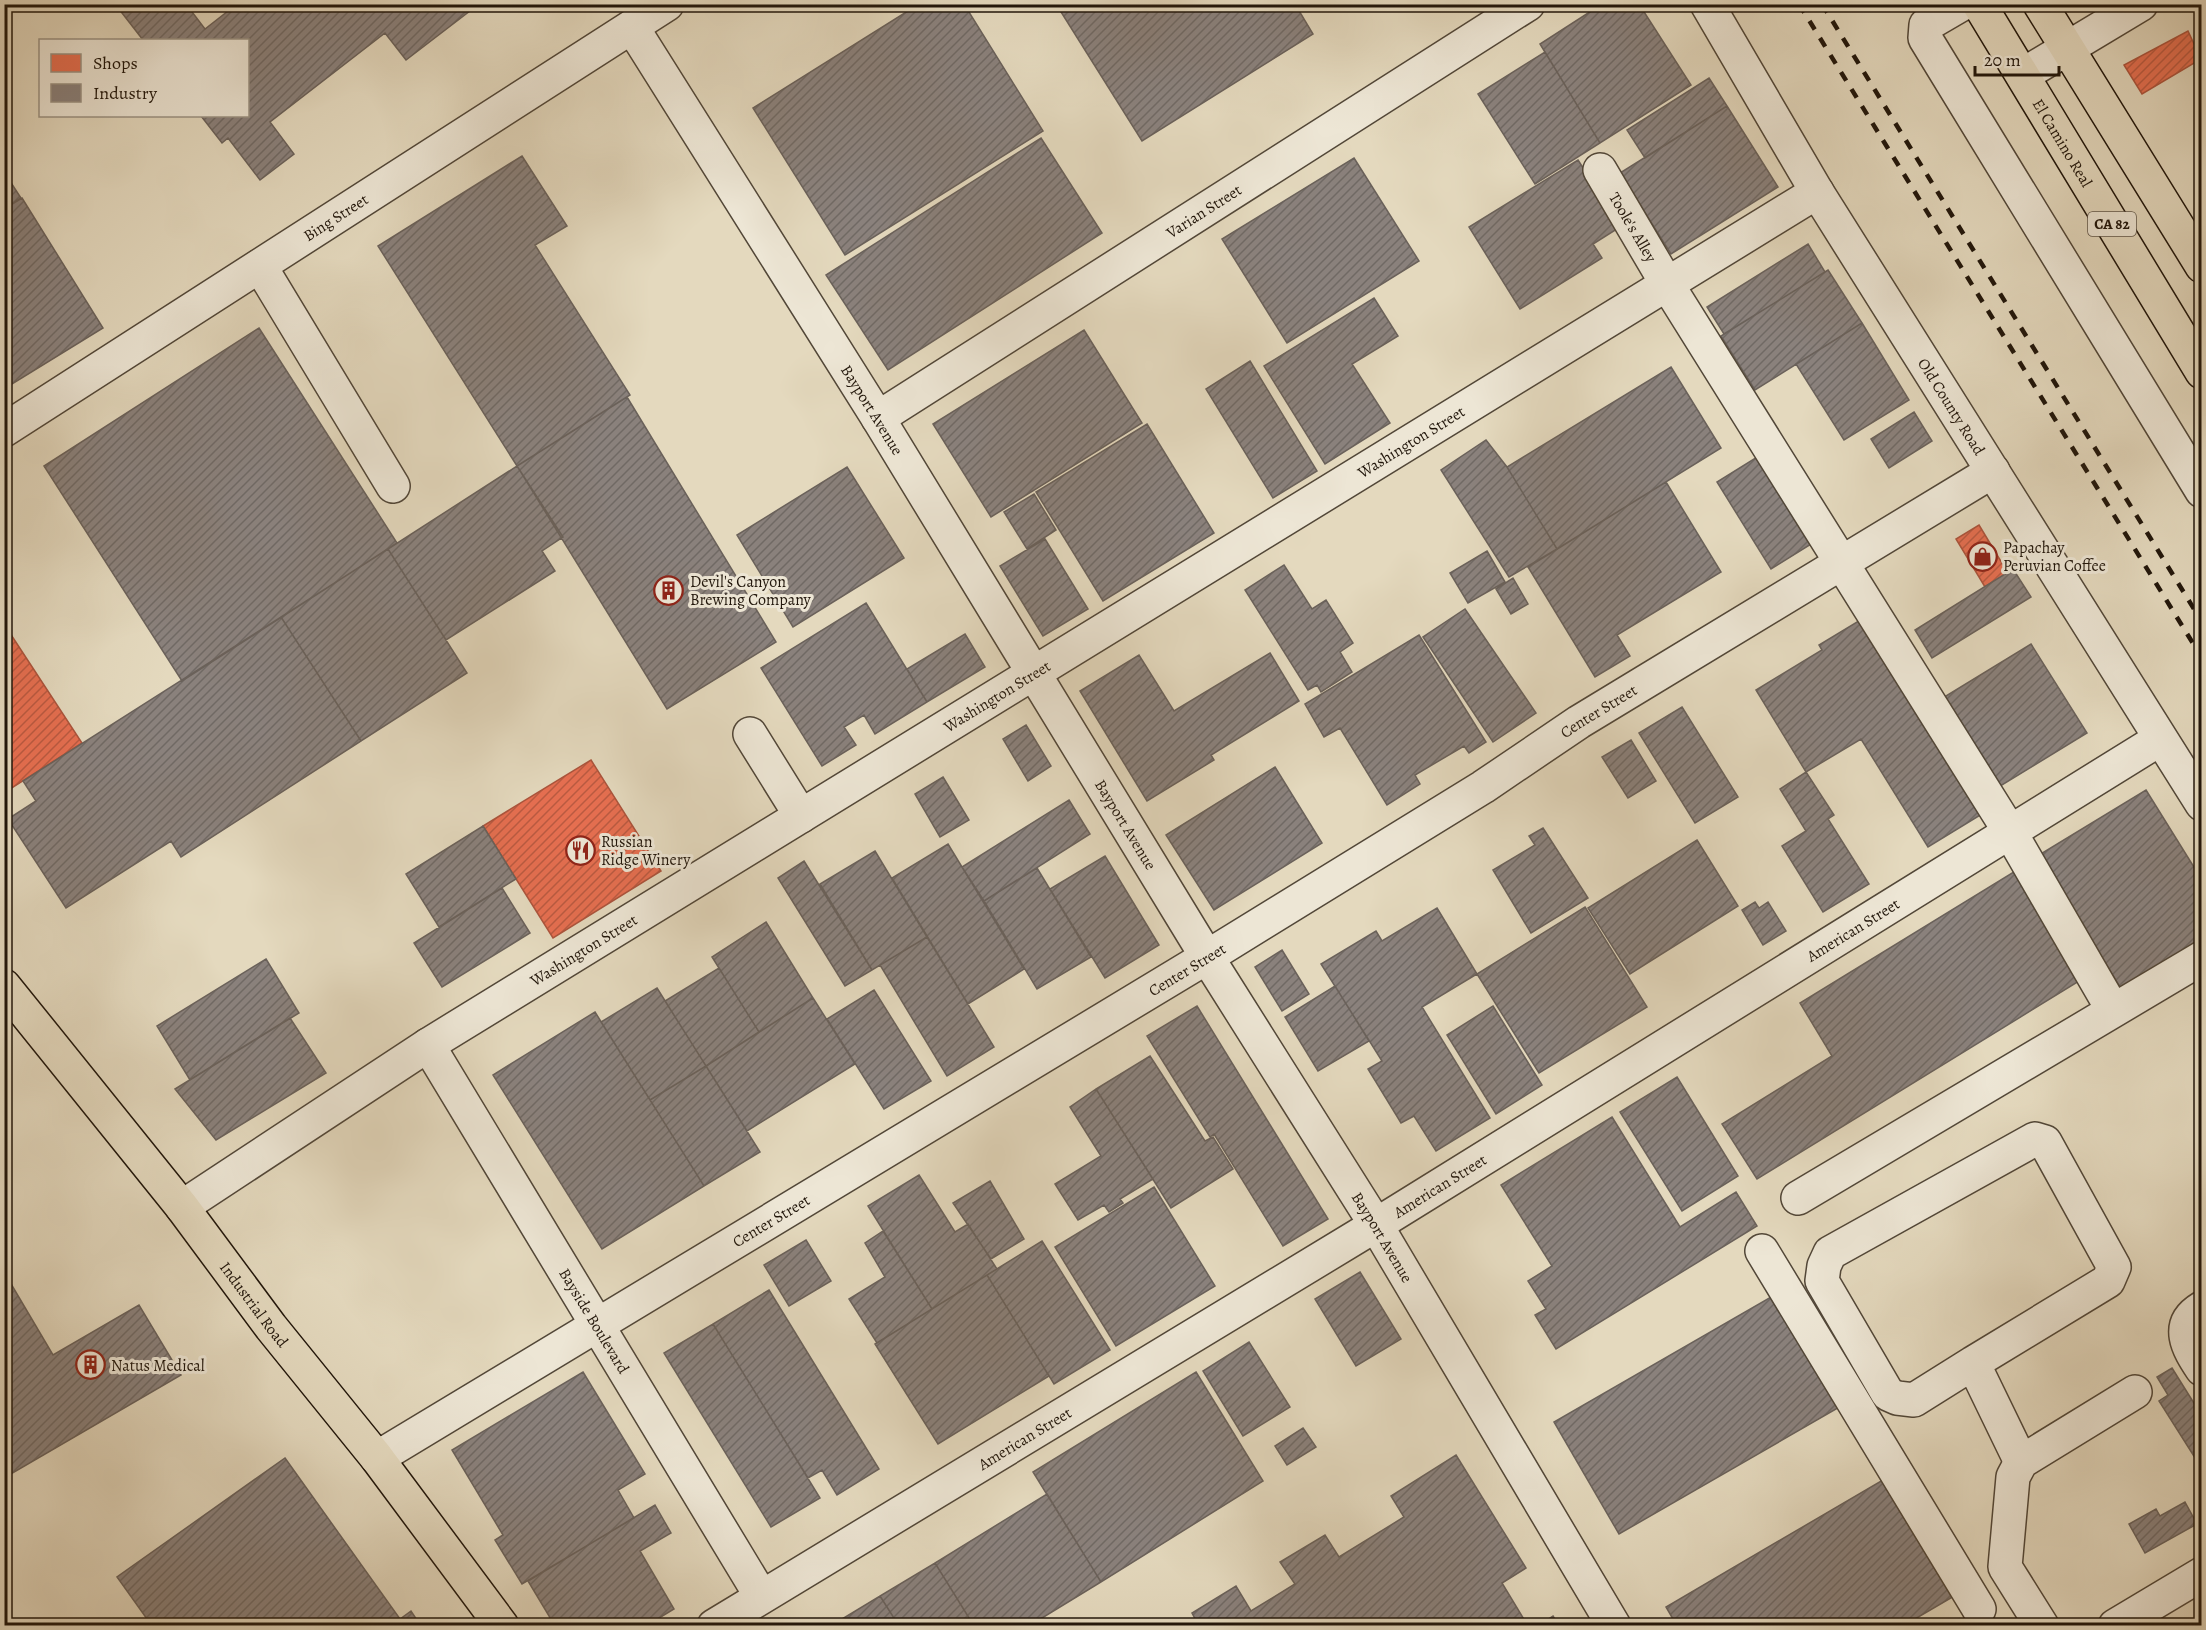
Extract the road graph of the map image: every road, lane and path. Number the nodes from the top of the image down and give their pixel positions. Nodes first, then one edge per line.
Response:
1 (667, 4) edge
2 (1528, 4) edge
3 (1707, 4) edge
4 (1962, 4) edge
5 (1979, 4) edge
6 (2040, 4) edge
7 (2141, 4) edge
8 (632, 27) junction
9 (2067, 49) junction
10 (2023, 75) junction
11 (1600, 170) dead end
12 (1817, 192) junction
13 (260, 266) junction
14 (2202, 266) edge
15 (1668, 284) junction
16 (2202, 372) edge
17 (878, 418) junction
18 (4, 430) edge
19 (1993, 471) junction
20 (393, 486) dead end
21 (2202, 491) edge
22 (1843, 562) junction
23 (1034, 672) junction
24 (750, 734) dead end
25 (2160, 739) junction
26 (2202, 804) edge
27 (801, 816) junction
28 (2010, 832) junction
29 (1208, 957) junction
30 (2202, 958) edge
31 (4, 986) edge
32 (2113, 1011) junction
33 (429, 1045) junction
34 (1798, 1198) dead end
35 (182, 1207) junction
36 (1376, 1225) junction
37 (1762, 1251) dead end
38 (2202, 1308) edge
39 (597, 1327) junction
40 (1973, 1363) junction
41 (2202, 1369) edge
42 (2135, 1392) dead end
43 (377, 1458) junction
44 (2021, 1462) junction
45 (2202, 1574) edge
46 (761, 1596) junction
47 (1979, 1609) dead end
48 (502, 1626) edge
49 (714, 1626) edge
50 (1614, 1626) edge
51 (2042, 1626) edge
52 (2115, 1626) edge

1 - 8 street, Bing Street
2 - 17 street, Varian Street
3 - 12 street, Old County Road
4 - 21 street
5 - 10 main road, El Camino Real / CA 82
6 - 9 main road
7 - 9 street
8 - 13 street, Bing Street
8 - 17 street, Bayport Avenue
9 - 10 street
9 - 14 main road
10 - 16 main road, El Camino Real / CA 82
11 - 15 street, Toole's Alley
12 - 15 street, Washington Street
12 - 19 street, Old County Road
13 - 18 street, Bing Street
13 - 20 street
15 - 22 street, Toole's Alley
15 - 23 street, Washington Street
17 - 23 street, Bayport Avenue
19 - 22 street, Center Street
19 - 25 street, Old County Road
22 - 28 street, Toole's Alley
22 - 29 street, Center Street
23 - 27 street, Washington Street
23 - 29 street, Bayport Avenue
24 - 27 street
25 - 26 street, Old County Road
25 - 28 street, American Street
27 - 33 street, Washington Street
28 - 32 street, Toole's Alley
28 - 36 street, American Street
29 - 36 street, Bayport Avenue
29 - 39 street, Center Street
30 - 32 street
31 - 35 main road, Industrial Road
32 - 34 street
33 - 35 street, Washington Street
33 - 39 street, Bayside Boulevard
35 - 43 main road, Industrial Road
36 - 46 street, American Street
36 - 50 street, Bayport Avenue
37 - 47 street
38 - 41 street
39 - 43 street, Center Street
39 - 46 street, Bayside Boulevard
40 - 40 street
40 - 44 street
42 - 44 street
43 - 48 main road, Industrial Road
44 - 51 street
45 - 52 street
46 - 49 street, American Street

